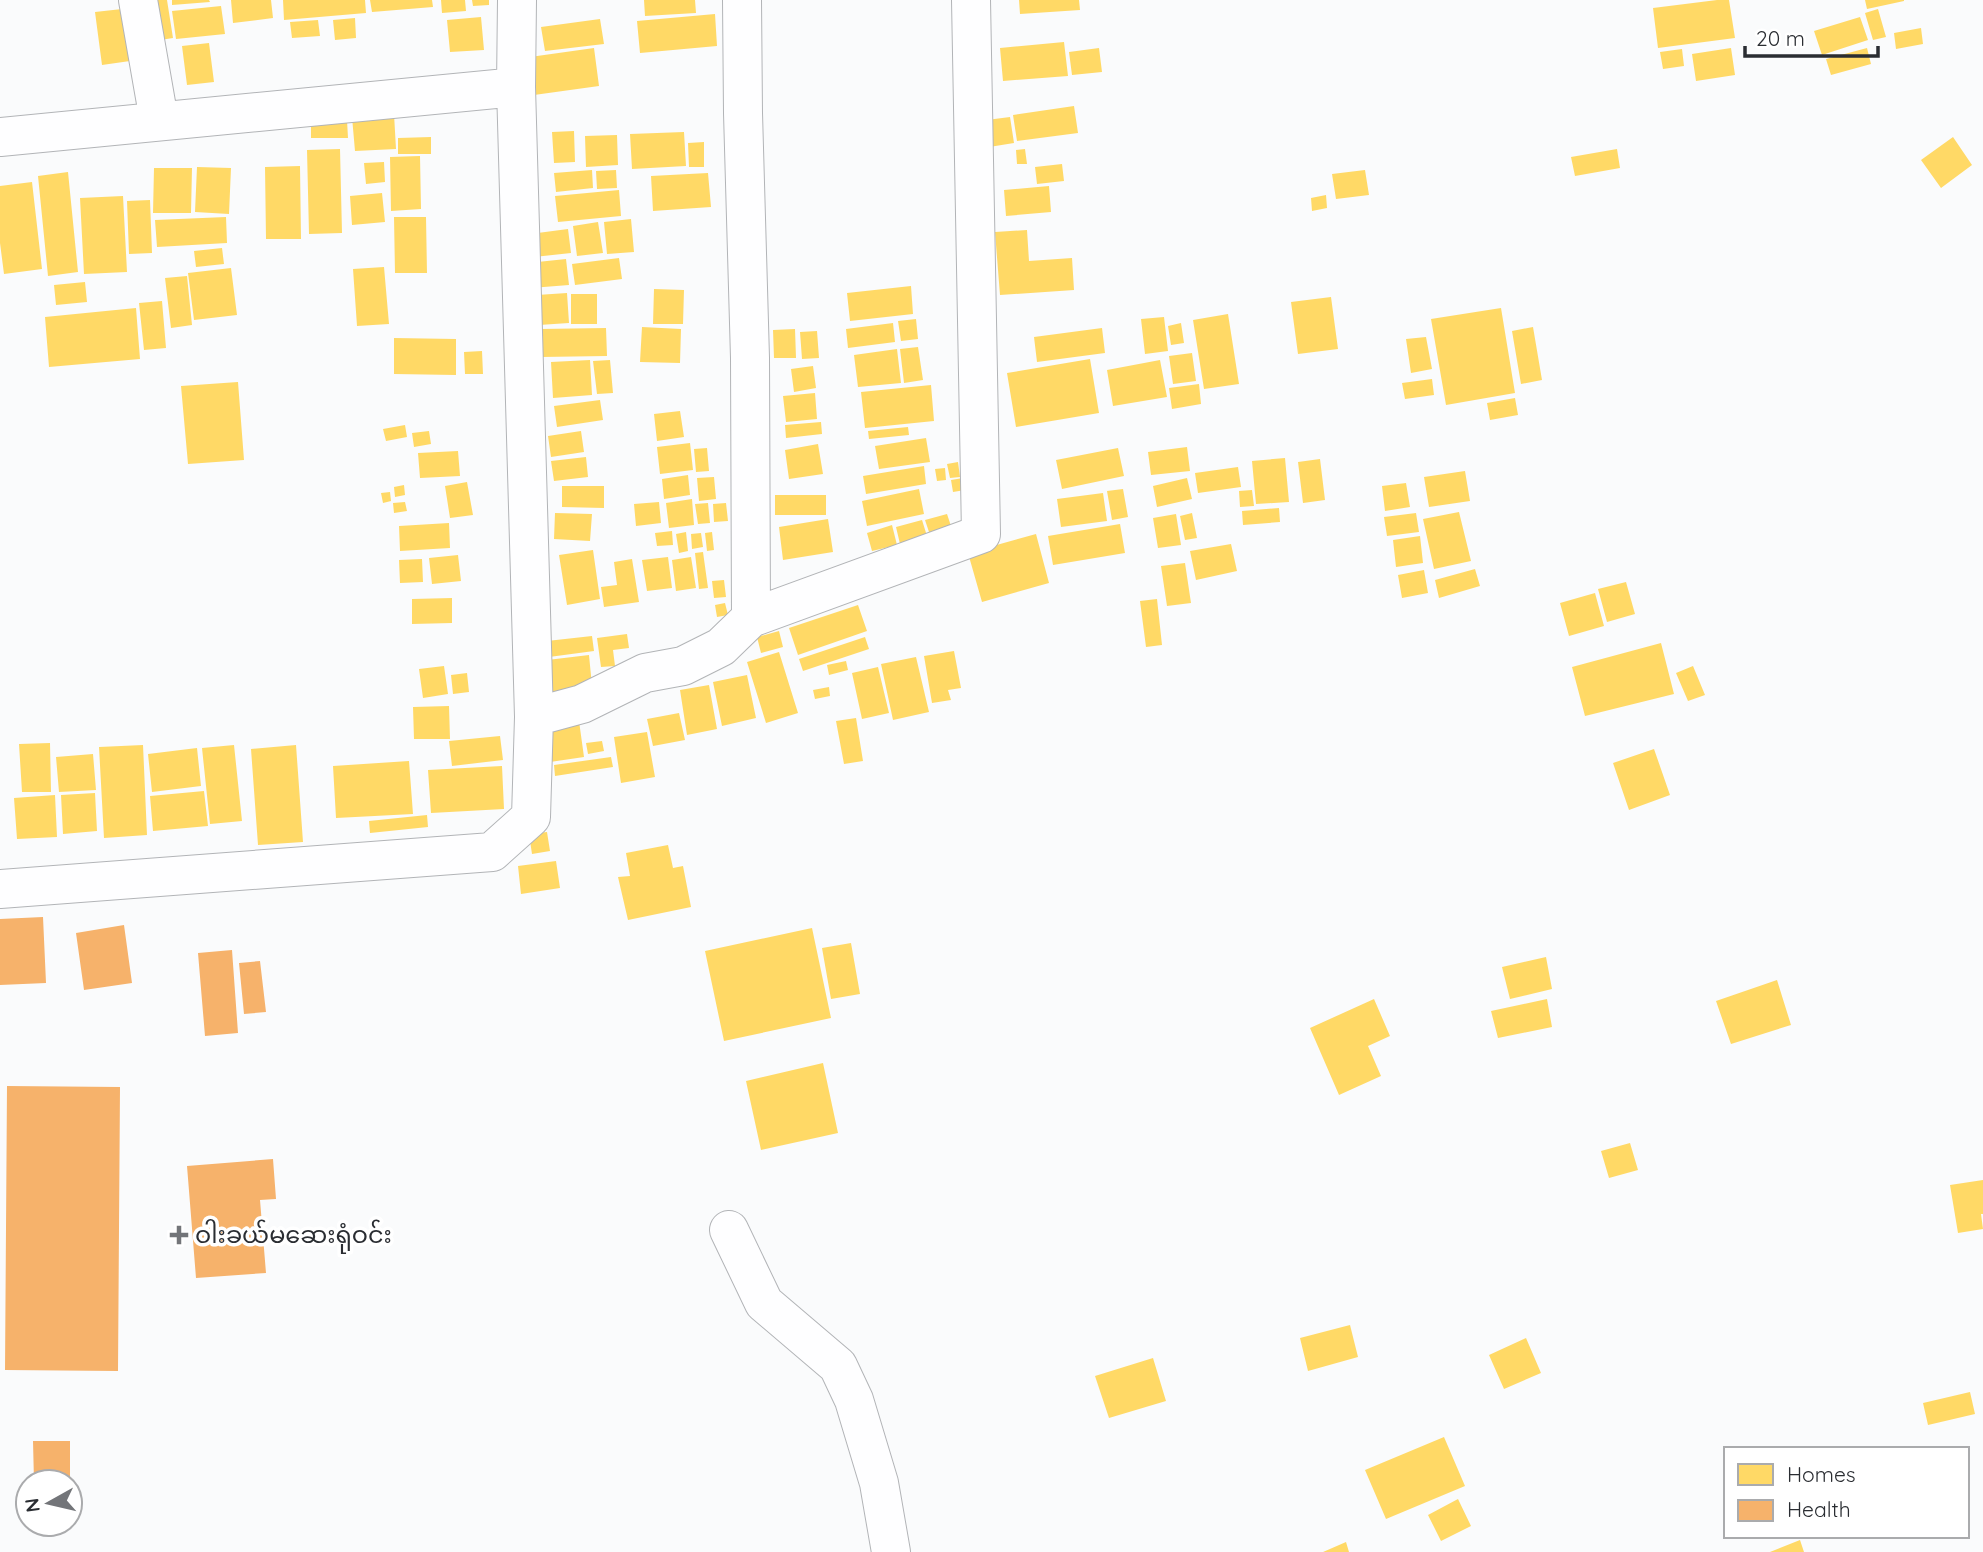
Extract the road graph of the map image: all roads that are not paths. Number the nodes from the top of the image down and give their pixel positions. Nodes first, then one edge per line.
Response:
1 (138, 0) edge
2 (517, 0) edge
3 (742, 0) edge
4 (971, 0) edge
5 (516, 87) junction
6 (159, 120) junction
7 (0, 136) edge
8 (751, 618) junction
9 (534, 718) junction
10 (0, 889) edge
11 (729, 1230) dead end
12 (891, 1552) edge

1 - 6 street
2 - 5 street
3 - 8 street
4 - 8 street
5 - 6 street
5 - 9 street
6 - 7 street
8 - 9 street
9 - 10 street
11 - 12 street

